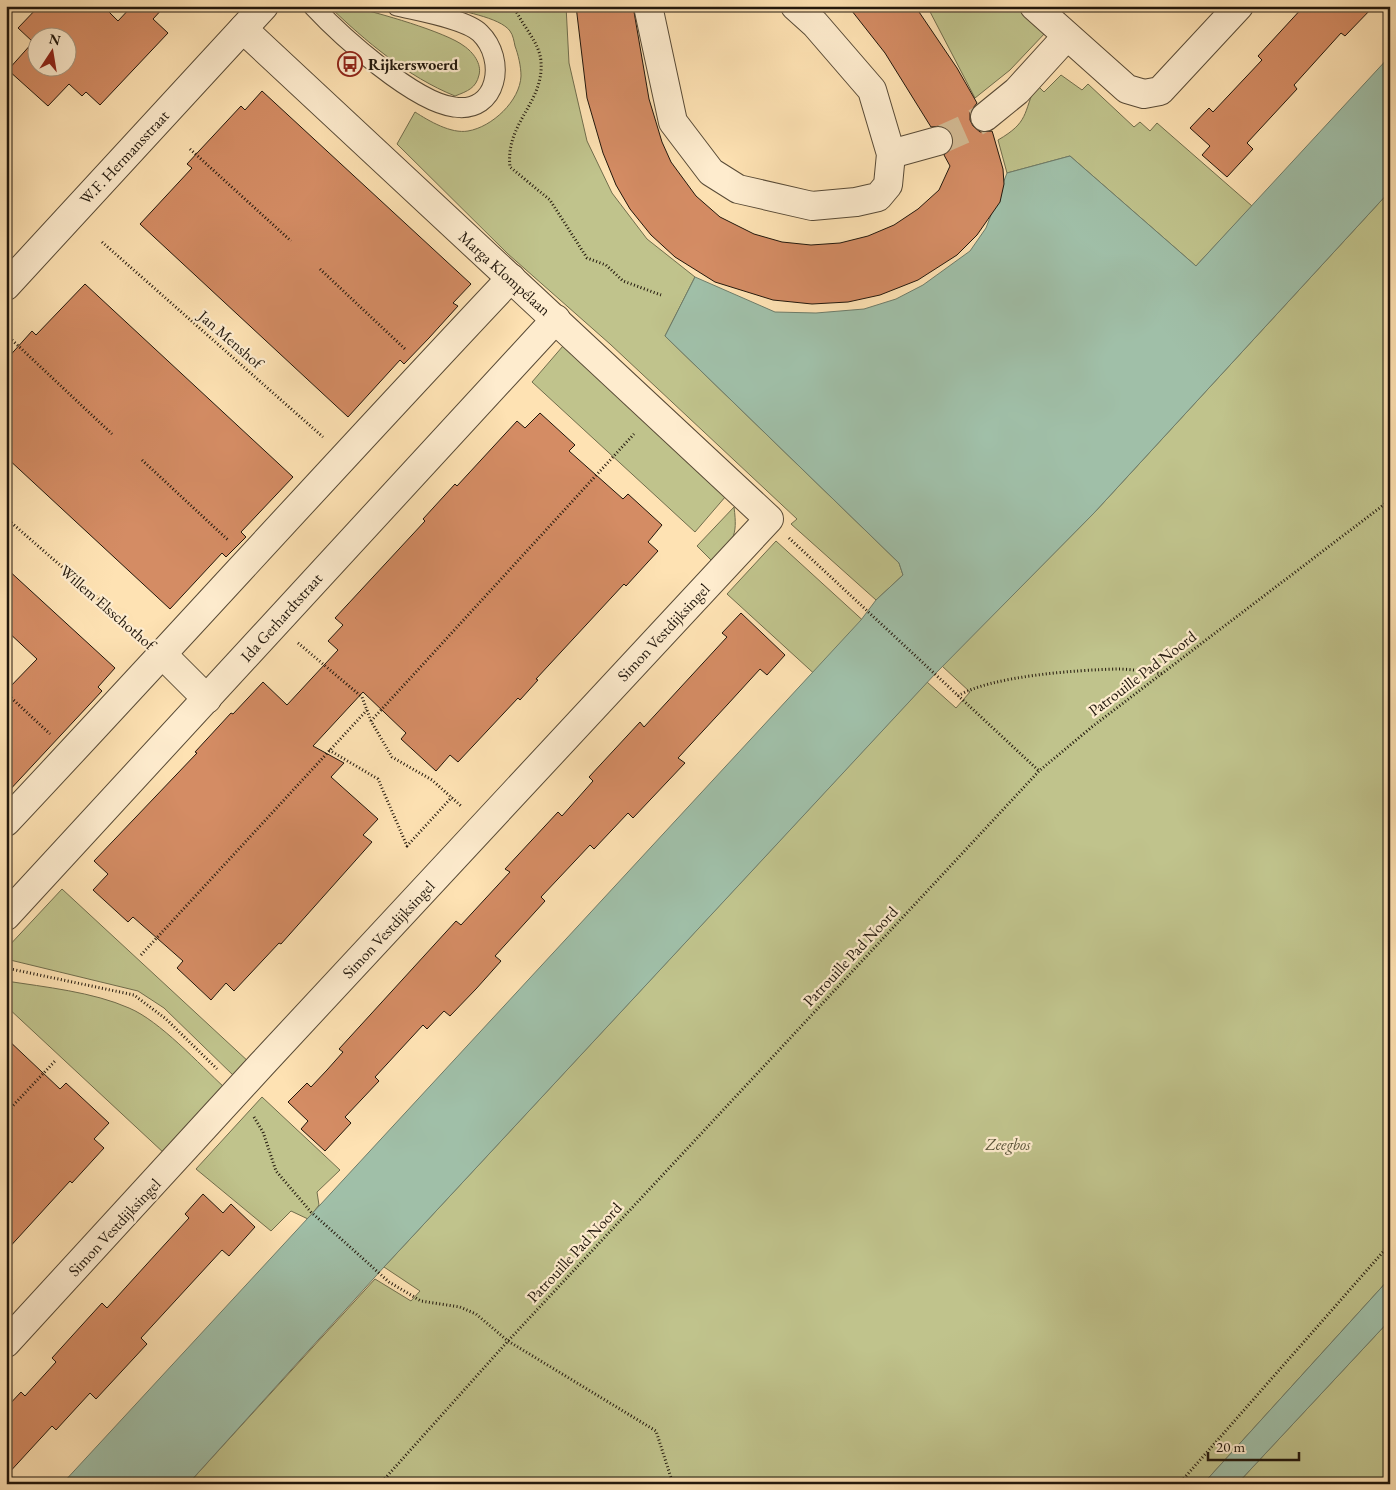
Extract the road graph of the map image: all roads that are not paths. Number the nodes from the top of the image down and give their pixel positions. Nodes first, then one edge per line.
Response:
1 (264, 6) edge
2 (314, 6) edge
3 (397, 6) edge
4 (648, 6) edge
5 (795, 6) edge
6 (1034, 6) edge
7 (1239, 6) edge
8 (243, 29) junction
9 (1067, 36) junction
10 (985, 117) tunnel mouth
11 (938, 141) tunnel mouth
12 (891, 154) junction
13 (511, 278) junction
14 (6, 286) edge
15 (556, 319) junction
16 (768, 518) joint
17 (163, 656) junction
18 (207, 699) junction
19 (6, 822) edge
20 (6, 916) edge
21 (6, 1343) edge

1 - 8 street, W.F. Hermansstraat
2 - 3 lane
4 - 12 street
5 - 12 street
6 - 9 street
7 - 9 street
8 - 13 street, Marga Klompélaan
8 - 14 street, W.F. Hermansstraat
9 - 10 street
11 - 12 street
13 - 15 street, Marga Klompélaan
13 - 17 street
15 - 16 street, Marga Klompélaan
15 - 18 street, Ida Gerhardtstraat
16 - 21 street, Simon Vestdijksingel
17 - 18 street, Willem Elsschothof
17 - 19 street
18 - 20 street, Ida Gerhardtstraat

